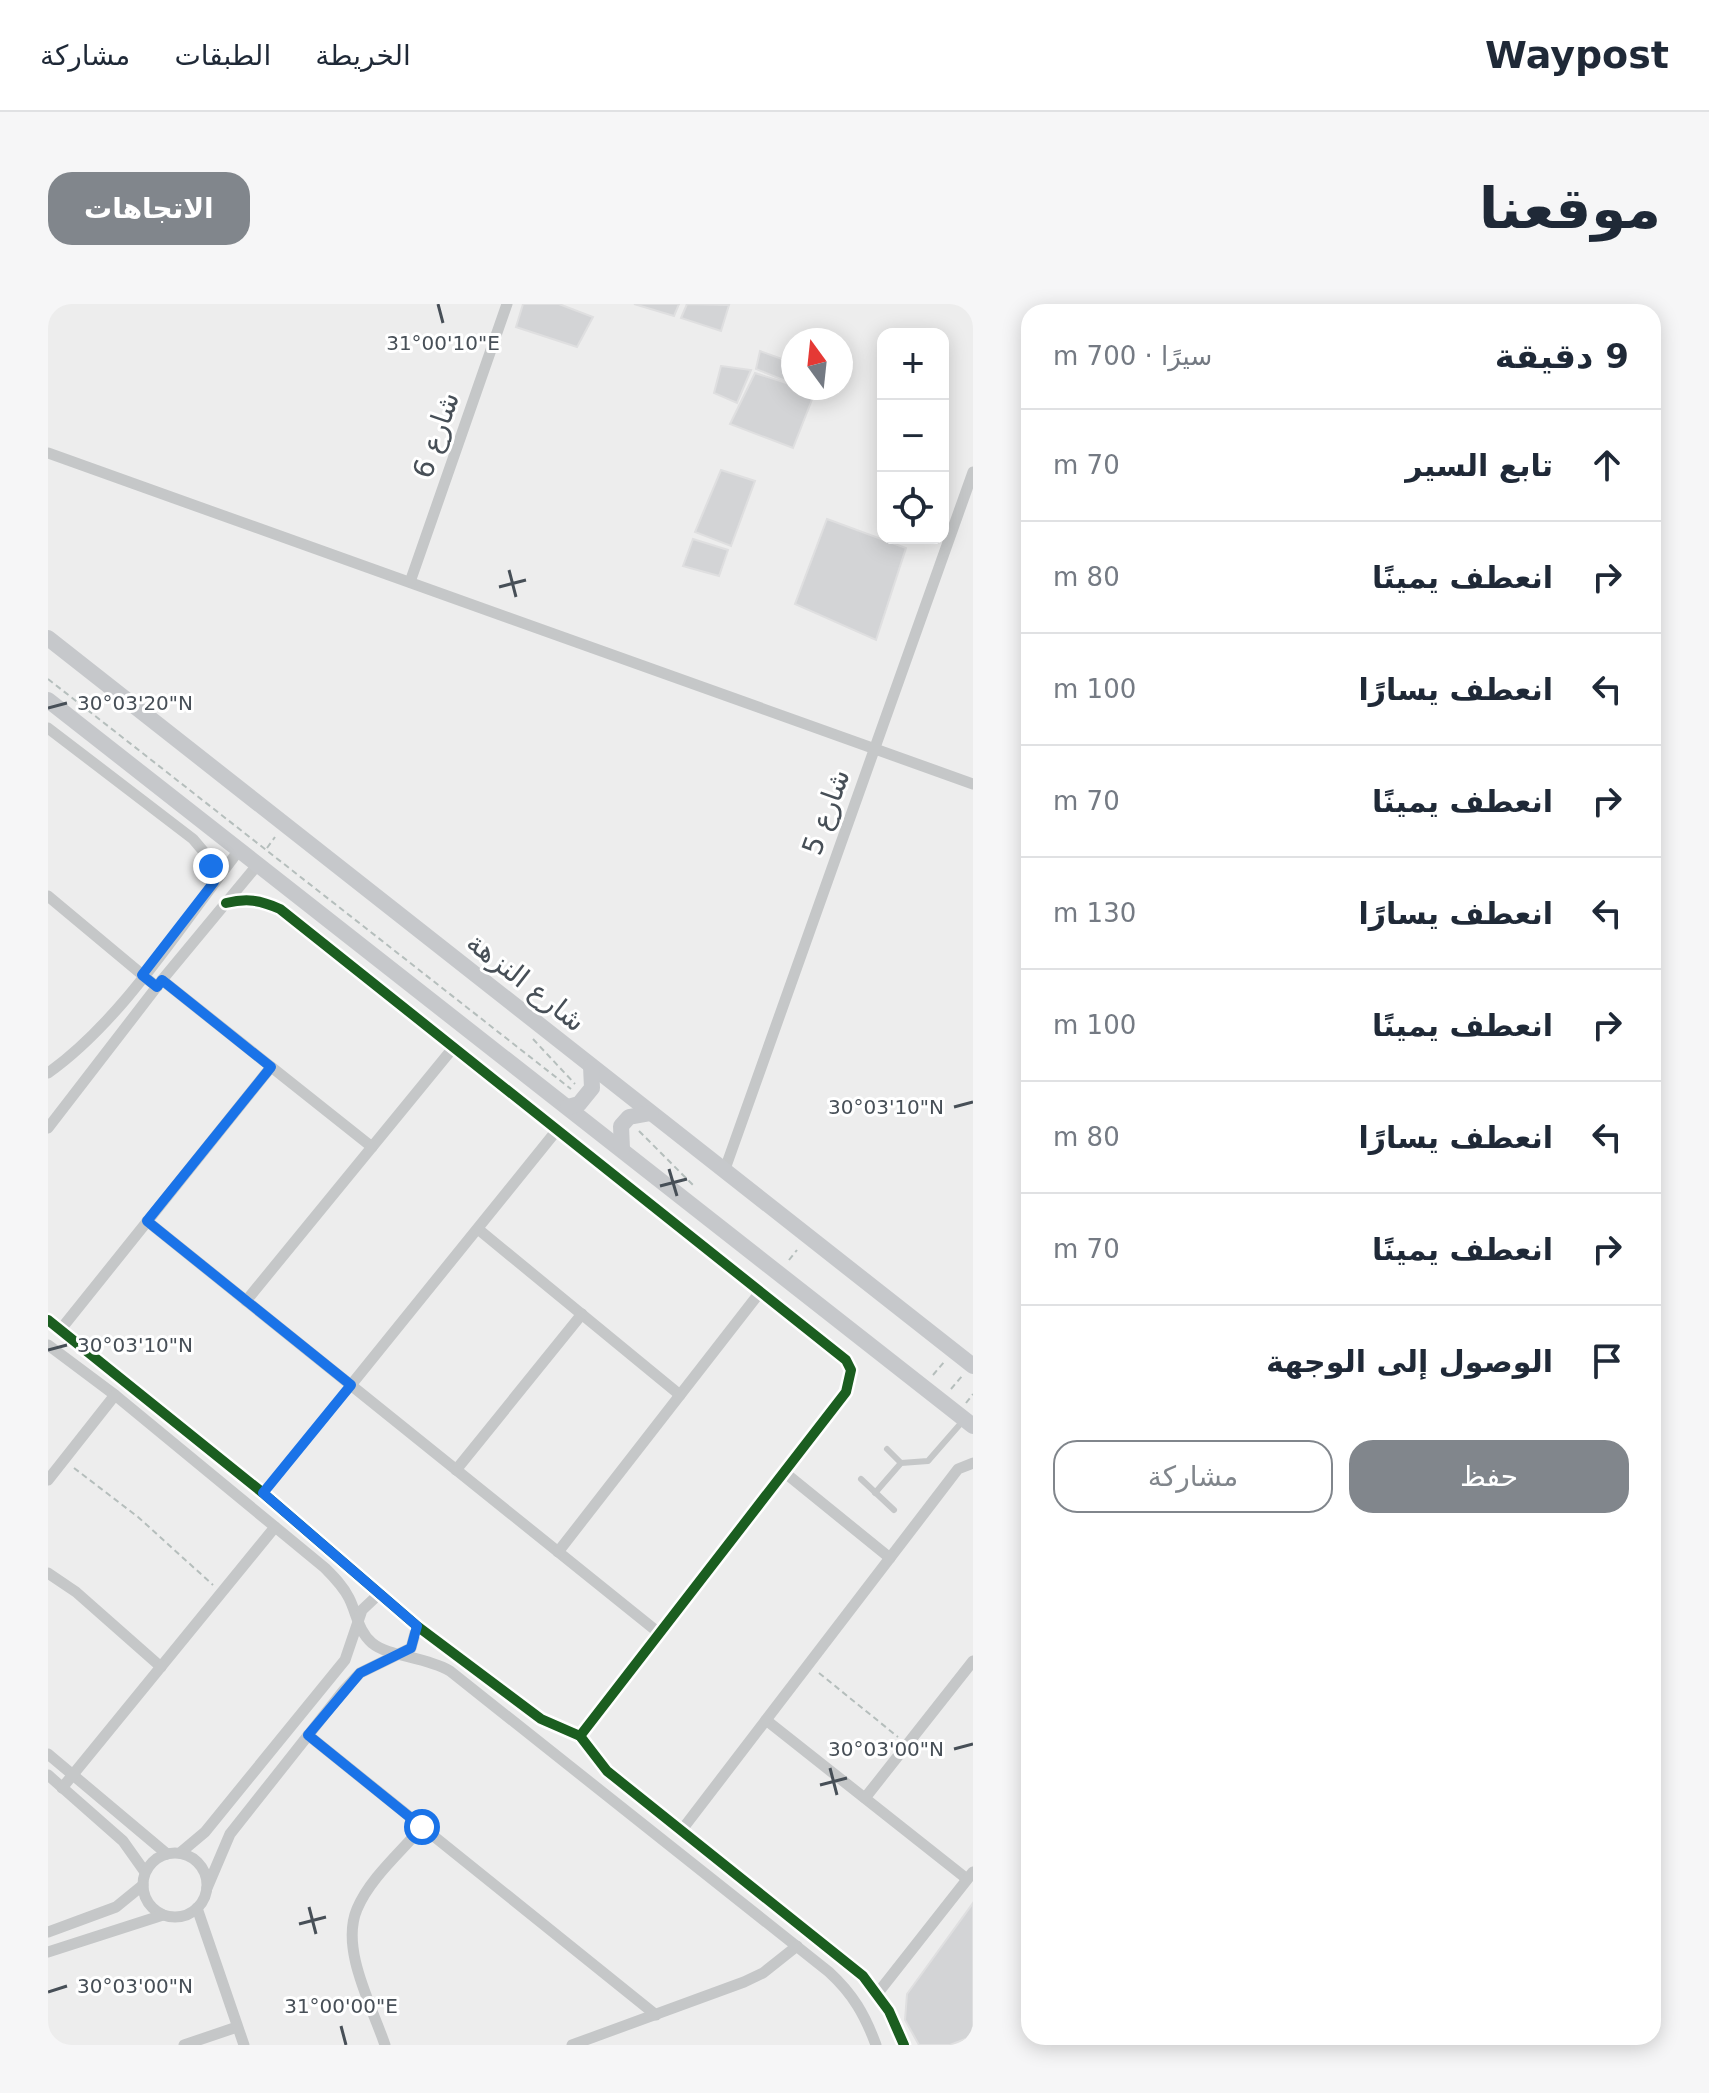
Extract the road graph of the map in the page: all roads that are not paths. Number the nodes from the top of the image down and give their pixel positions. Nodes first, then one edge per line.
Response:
1 (507, 304) edge
2 (48, 453) edge
3 (973, 472) edge
4 (410, 582) junction
5 (48, 638) edge
6 (48, 700) edge
7 (48, 728) edge
8 (874, 749) junction
9 (973, 784) edge
10 (240, 849) junction
11 (262, 857) junction
12 (214, 882) junction
13 (48, 896) edge
14 (226, 903) junction
15 (142, 975) junction
16 (159, 984) junction
17 (453, 1048) junction
18 (591, 1066) junction
19 (271, 1067) junction
20 (48, 1073) edge
21 (568, 1107) junction
22 (647, 1119) junction
23 (48, 1128) edge
24 (557, 1130) junction
25 (372, 1147) junction
26 (622, 1149) junction
27 (725, 1169) junction
28 (147, 1221) junction
29 (478, 1229) junction
30 (761, 1291) junction
31 (246, 1301) junction
32 (582, 1314) junction
33 (48, 1320) edge
34 (61, 1329) junction
35 (48, 1345) edge
36 (973, 1366) edge
37 (351, 1385) junction
38 (115, 1395) junction
39 (680, 1395) junction
40 (969, 1414) edge
41 (887, 1449) dead end
42 (901, 1463) junction
43 (973, 1463) edge
44 (456, 1470) junction
45 (784, 1472) junction
46 (861, 1479) dead end
47 (48, 1480) edge
48 (875, 1493) junction
49 (894, 1510) dead end
50 (275, 1527) junction
51 (558, 1552) junction
52 (890, 1558) junction
53 (48, 1573) edge
54 (379, 1594) junction
55 (357, 1620) junction
56 (417, 1626) junction
57 (659, 1633) junction
58 (402, 1654) junction
59 (973, 1661) edge
60 (161, 1667) junction
61 (766, 1720) junction
62 (560, 1727) junction
63 (308, 1735) junction
64 (580, 1736) junction
65 (547, 1748) junction
66 (48, 1754) edge
67 (592, 1754) junction
68 (576, 1771) junction
69 (48, 1775) edge
70 (73, 1775) junction
71 (62, 1788) junction
72 (865, 1798) junction
73 (422, 1827) junction
74 (681, 1831) junction
75 (180, 1853) junction
76 (167, 1854) junction
77 (145, 1872) junction
78 (970, 1876) edge
79 (143, 1885) junction
80 (207, 1888) junction
81 (197, 1908) junction
82 (163, 1915) junction
83 (48, 1932) edge
84 (797, 1946) junction
85 (48, 1952) edge
86 (877, 1994) junction
87 (656, 2015) junction
88 (237, 2027) junction
89 (184, 2045) edge
90 (244, 2045) edge
91 (385, 2045) edge
92 (572, 2045) edge
93 (876, 2045) edge
94 (904, 2045) edge

1 - 4 street, شارع 6
2 - 4 street
3 - 8 street, شارع 5
4 - 8 street
5 - 18 main road, شارع النزهة
6 - 10 main road
7 - 12 street
8 - 9 street
8 - 27 street, شارع 5
10 - 11 main road
10 - 12 street
11 - 14 street
11 - 21 main road
12 - 15 street
13 - 15 street
14 - 16 street
14 - 17 street
15 - 16 street
15 - 20 street
16 - 19 street
16 - 23 street
17 - 24 street
17 - 25 street
18 - 21 main road
18 - 22 main road, شارع النزهة
19 - 25 street
19 - 28 street
21 - 26 main road
22 - 26 main road
22 - 27 main road, شارع النزهة
24 - 29 street
24 - 30 street
25 - 31 street
26 - 40 main road
27 - 36 main road, شارع النزهة
28 - 31 street
28 - 34 street
29 - 32 street
29 - 37 street
30 - 39 street
30 - 45 street
31 - 37 street
32 - 39 street
32 - 44 street
33 - 34 street
34 - 54 street
35 - 38 street
37 - 44 street
38 - 47 street
38 - 50 street
39 - 51 street
40 - 42 lane
41 - 42 lane
42 - 48 lane
43 - 52 street
44 - 51 street
45 - 52 street
45 - 57 street
46 - 48 lane
48 - 49 lane
50 - 55 street
50 - 60 street
51 - 57 street
52 - 61 street
53 - 60 street
54 - 55 street
54 - 56 street
55 - 58 street
55 - 75 street
56 - 58 street
56 - 62 street
57 - 64 street
58 - 63 street
58 - 65 street
59 - 72 street
60 - 70 street
61 - 72 street
61 - 74 street
62 - 64 street
62 - 65 street
63 - 73 street
63 - 80 street
64 - 67 street
65 - 68 street
66 - 70 street
67 - 68 street
67 - 74 street
68 - 84 street
69 - 71 street
70 - 71 street
70 - 76 street
71 - 77 street
72 - 78 street
73 - 87 street
73 - 91 street
74 - 86 street
75 - 76 street
75 - 80 street
76 - 77 street
77 - 79 street
78 - 86 street
79 - 82 street
79 - 83 street
80 - 81 street
81 - 82 street
81 - 88 street
82 - 85 street
84 - 87 street
84 - 93 street
86 - 94 street
87 - 92 street
88 - 89 street
88 - 90 street

